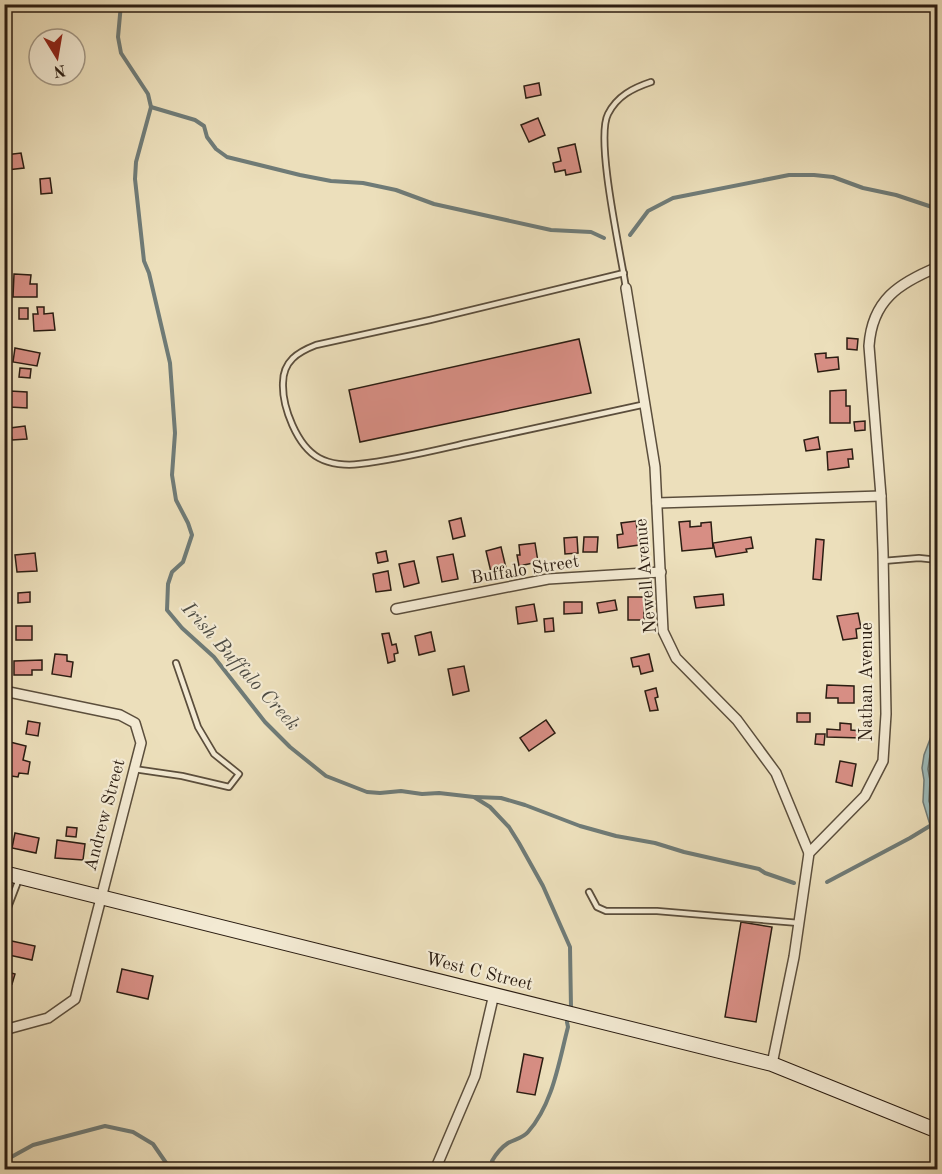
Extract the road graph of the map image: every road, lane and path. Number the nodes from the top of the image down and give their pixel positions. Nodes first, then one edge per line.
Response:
1 (651, 82) dead end
2 (938, 267) edge
3 (624, 273) junction
4 (626, 288) joint
5 (646, 404) junction
6 (881, 496) junction
7 (657, 503) junction
8 (938, 560) edge
9 (884, 561) junction
10 (661, 572) junction
11 (396, 609) dead end
12 (177, 663) dead end
13 (4, 691) edge
14 (134, 769) junction
15 (809, 853) junction
16 (4, 873) edge
17 (20, 877) junction
18 (589, 892) dead end
19 (100, 896) junction
20 (4, 918) edge
21 (799, 923) junction
22 (494, 994) junction
23 (4, 1030) edge
24 (772, 1064) junction
25 (938, 1131) edge
26 (435, 1170) edge

1 - 3 lane
2 - 6 street, Nathan Avenue
3 - 4 lane
3 - 5 lane
4 - 5 street, Newell Avenue
5 - 7 street, Newell Avenue
6 - 7 street
6 - 9 street, Nathan Avenue
7 - 10 street, Newell Avenue
8 - 9 lane
9 - 15 street, Nathan Avenue
10 - 11 street, Buffalo Street
10 - 15 street, Newell Avenue
12 - 14 lane
13 - 14 street, Andrew Street
14 - 19 street, Andrew Street
15 - 21 street
16 - 17 main road, West C Street
17 - 19 main road, West C Street
17 - 20 lane
18 - 21 lane
19 - 22 main road, West C Street
19 - 23 street, Andrew Street
21 - 24 street
22 - 24 main road, West C Street
22 - 26 street
24 - 25 main road, West C Street

